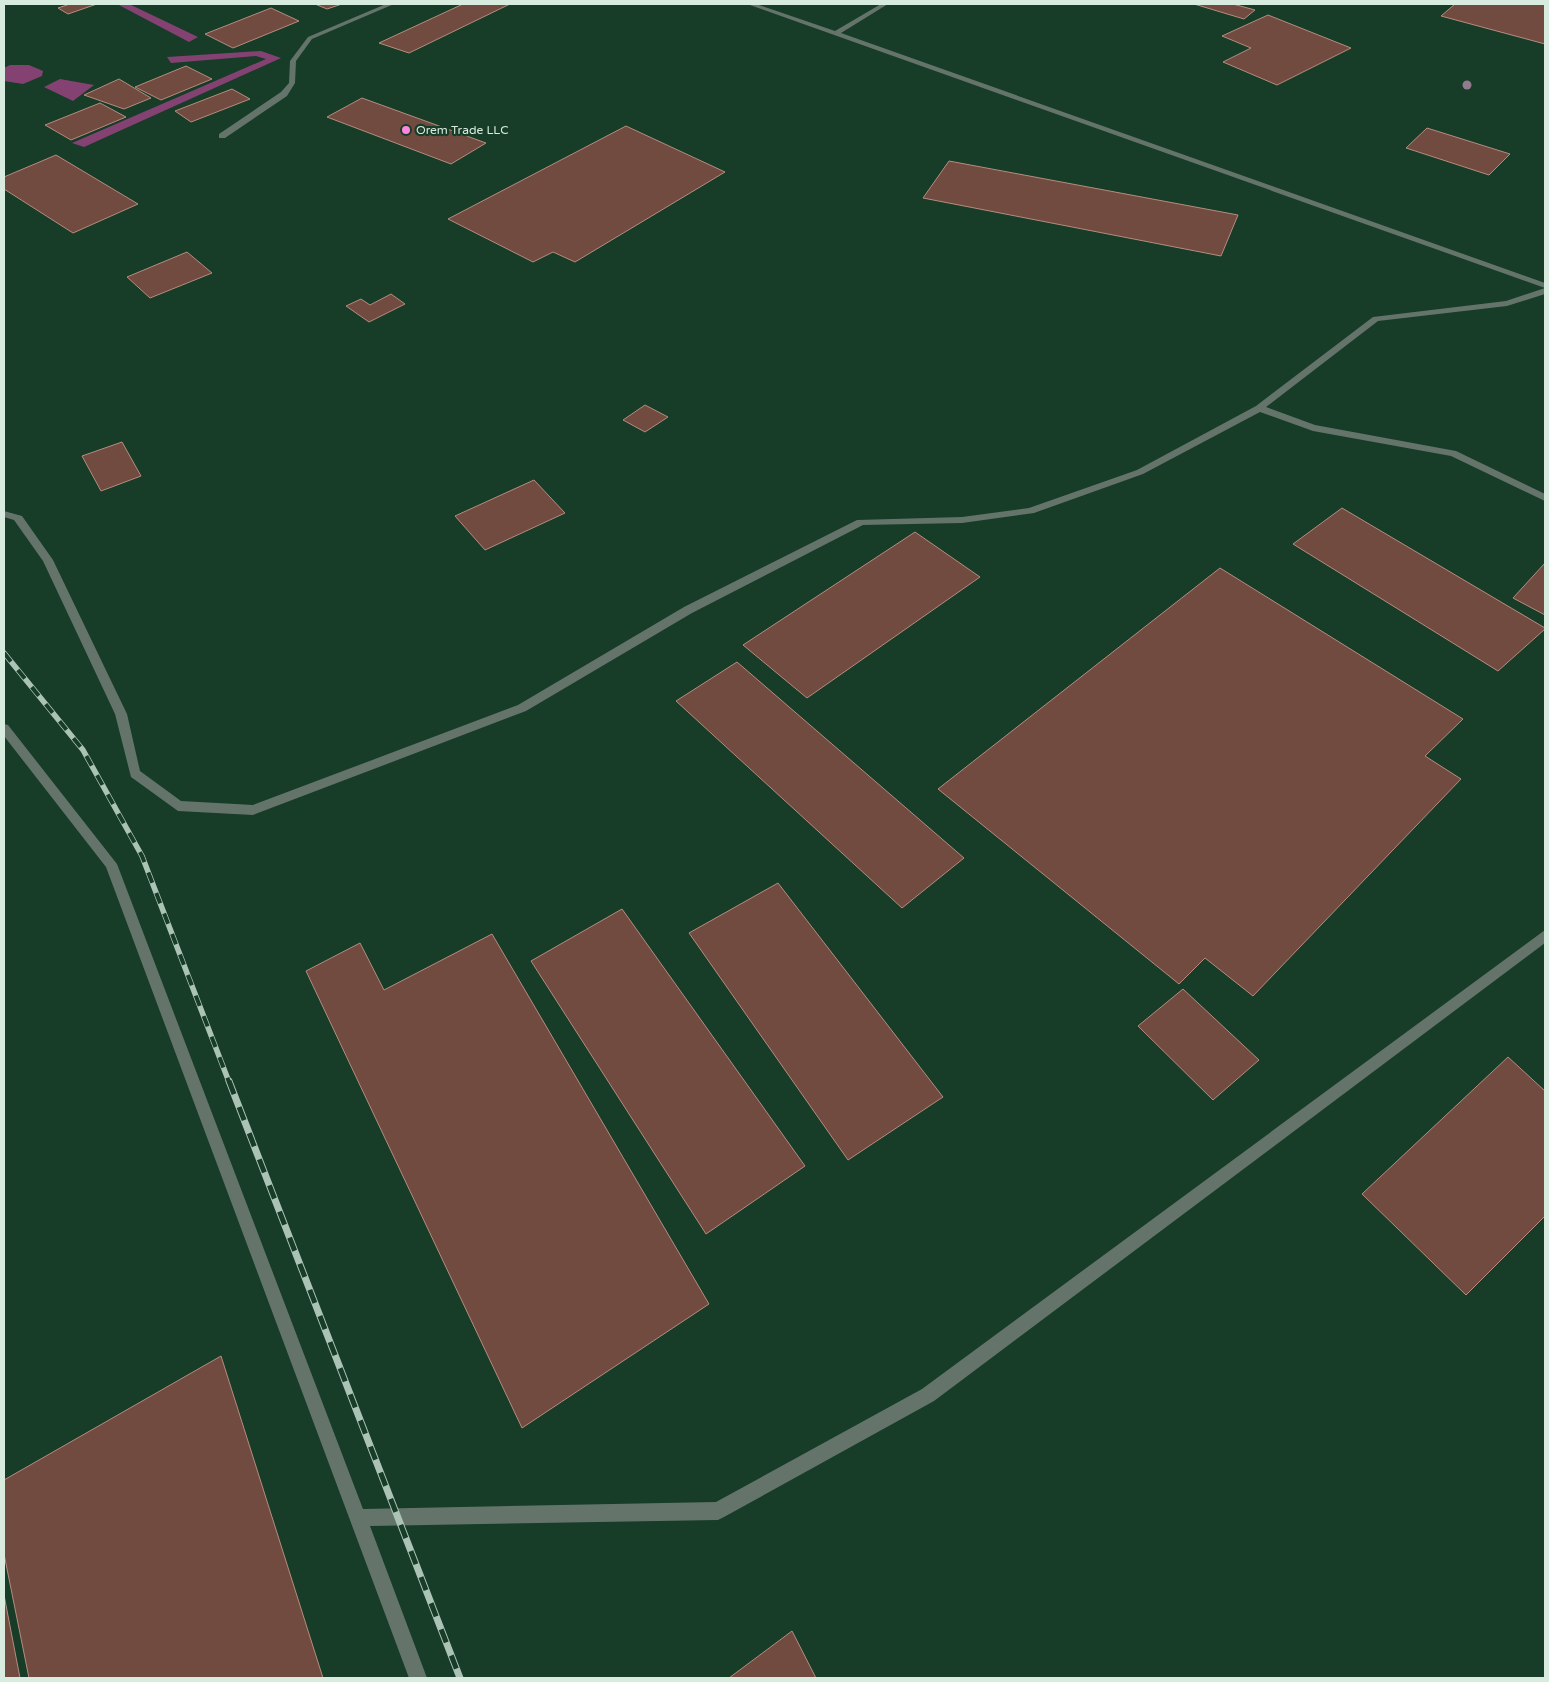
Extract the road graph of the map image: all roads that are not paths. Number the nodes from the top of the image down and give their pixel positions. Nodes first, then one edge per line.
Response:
1 (391, 4) edge
2 (750, 4) edge
3 (886, 4) edge
4 (836, 33) junction
5 (222, 136) dead end
6 (1545, 286) edge
7 (1545, 291) edge
8 (1259, 408) junction
9 (1545, 498) edge
10 (4, 514) edge
11 (4, 728) edge
12 (1545, 936) edge
13 (356, 1518) junction
14 (418, 1678) edge

1 - 5 street
2 - 4 street
3 - 4 street
4 - 6 street
7 - 8 street
8 - 9 street
8 - 10 street
11 - 13 street
12 - 13 street
13 - 14 street

